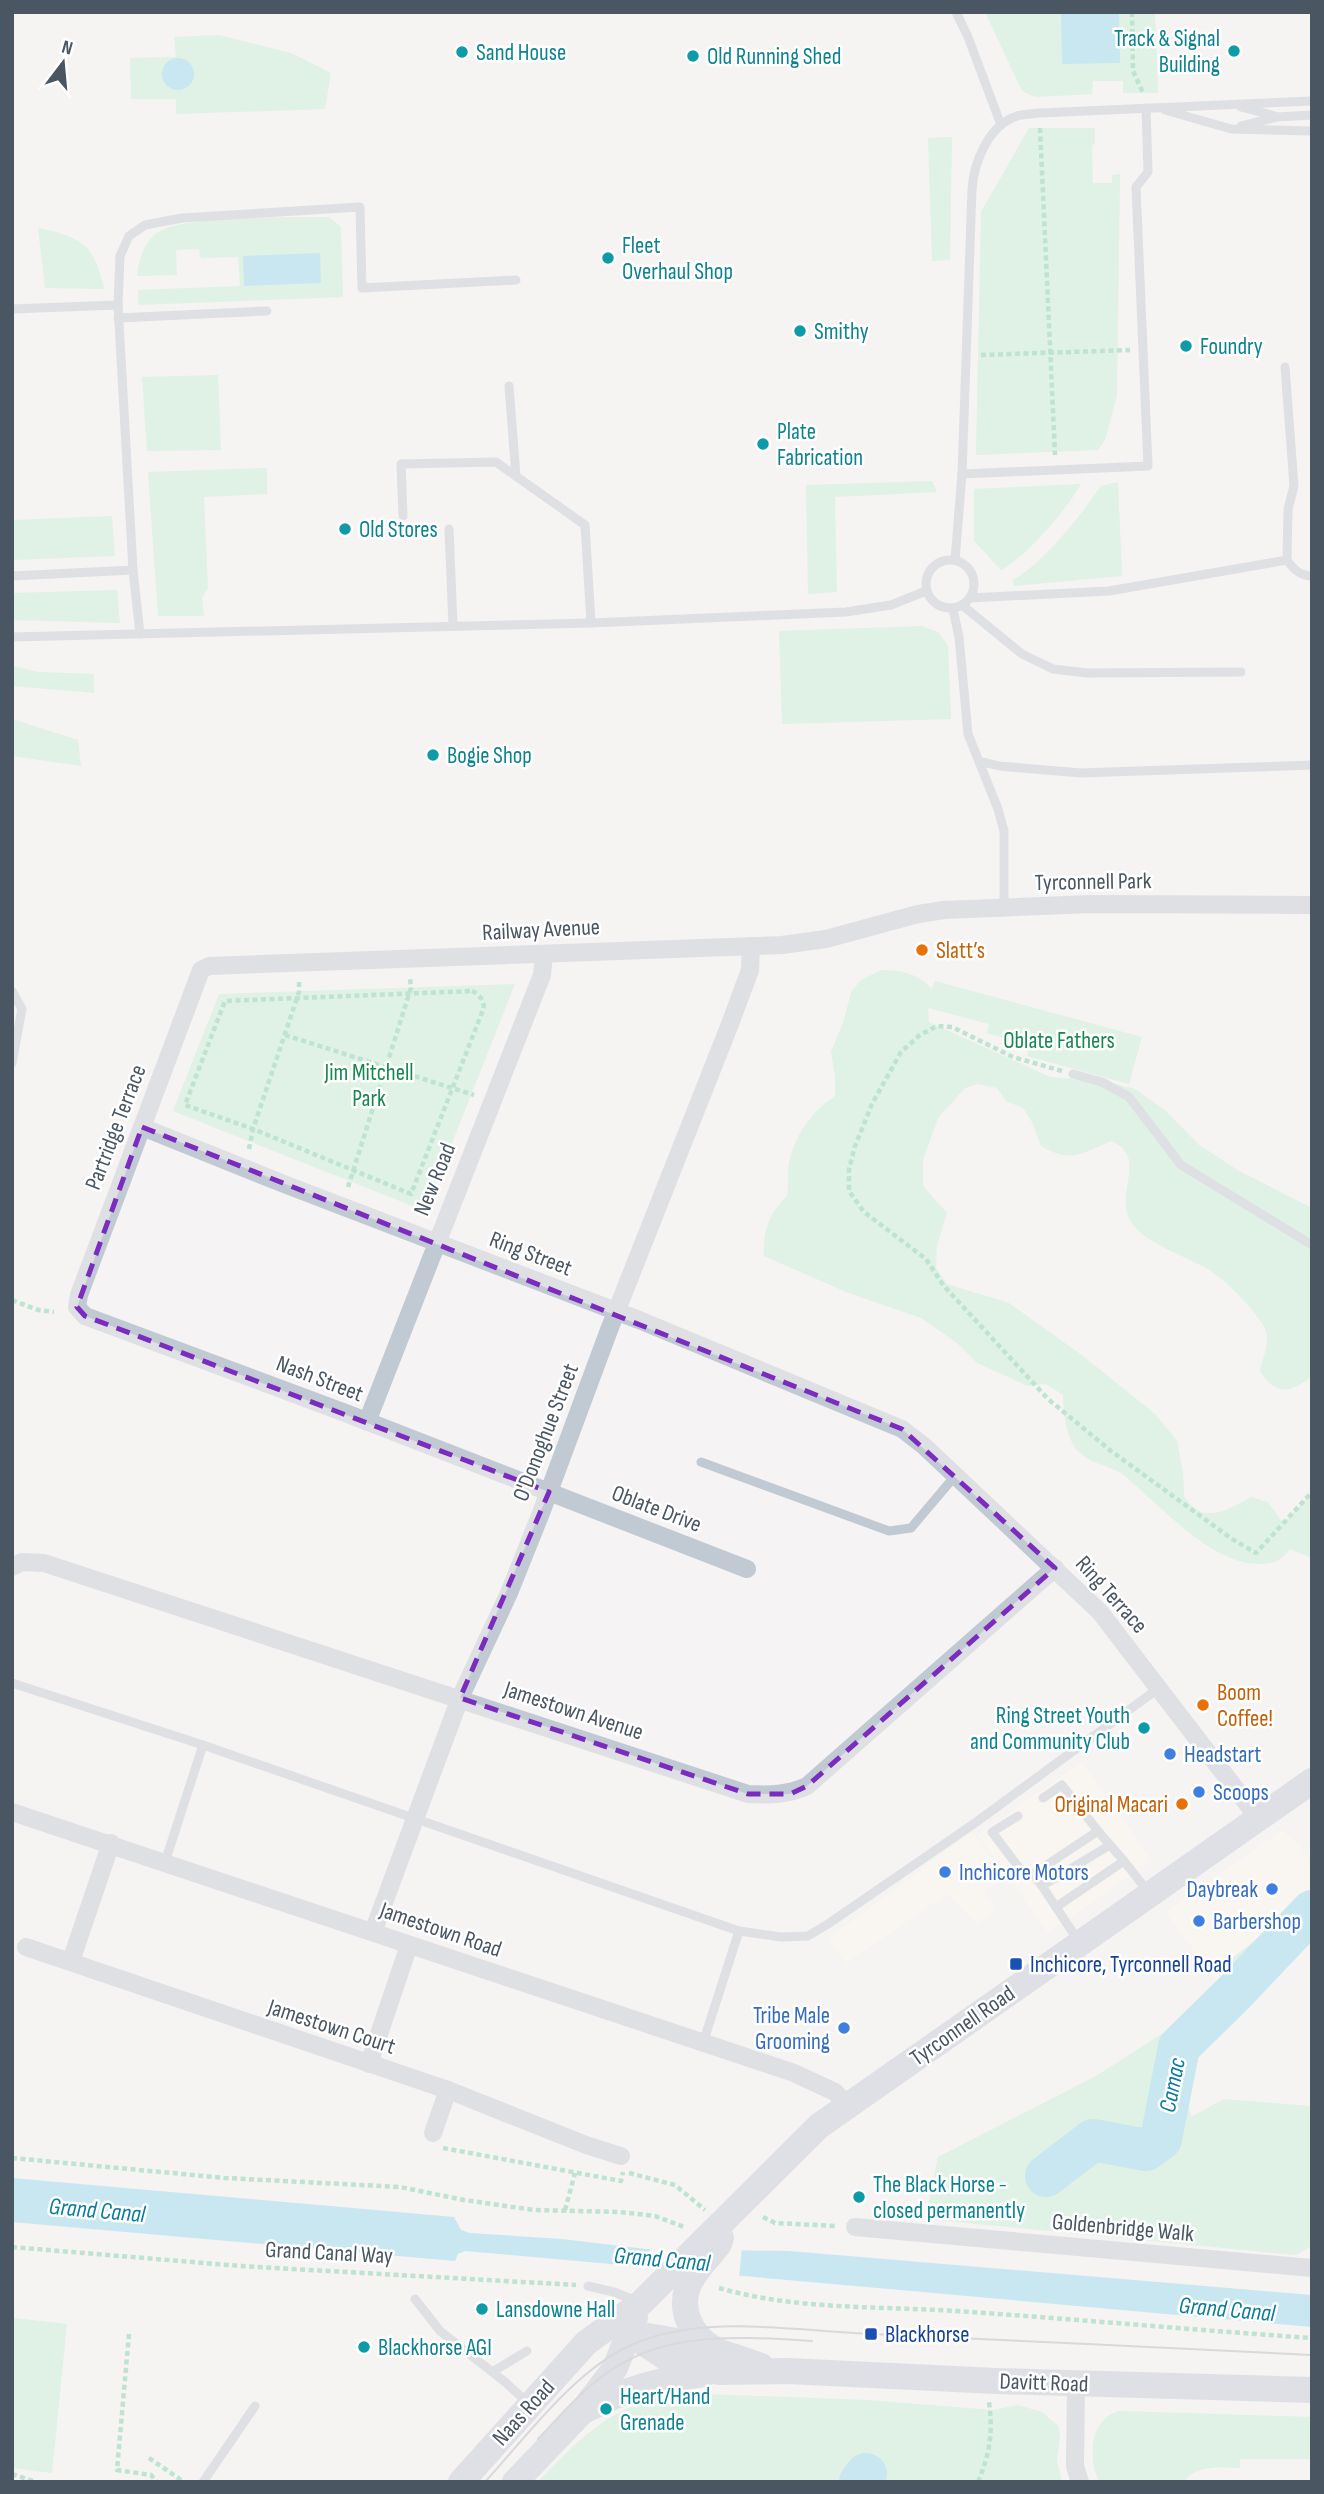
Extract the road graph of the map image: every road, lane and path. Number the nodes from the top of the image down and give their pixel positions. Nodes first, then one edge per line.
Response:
1 (956, 12) edge
2 (1132, 12) edge
3 (1312, 101) edge
4 (1232, 104) junction
5 (1151, 108) junction
6 (1040, 113) junction
7 (1312, 115) edge
8 (1276, 117) junction
9 (1001, 125) junction
10 (1231, 129) junction
11 (1312, 131) edge
12 (516, 280) dead end
13 (118, 305) junction
14 (12, 309) edge
15 (267, 311) dead end
16 (118, 318) junction
17 (1143, 350) junction
18 (1050, 352) junction
19 (966, 355) junction
20 (1285, 367) dead end
21 (509, 386) dead end
22 (1057, 470) junction
23 (962, 474) junction
24 (516, 476) junction
25 (403, 516) dead end
26 (449, 529) dead end
27 (955, 560) junction
28 (1287, 560) junction
29 (133, 570) junction
30 (12, 576) edge
31 (1312, 576) edge
32 (926, 591) junction
33 (970, 598) junction
34 (958, 607) junction
35 (591, 623) junction
36 (453, 626) junction
37 (140, 634) junction
38 (12, 637) edge
39 (1241, 672) dead end
40 (979, 761) junction
41 (1312, 765) edge
42 (1312, 905) edge
43 (1004, 908) junction
44 (877, 925) joint
45 (751, 946) junction
46 (544, 954) junction
47 (205, 968) joint
48 (410, 978) dead end
49 (299, 981) dead end
50 (12, 991) edge
51 (409, 994) junction
52 (297, 999) junction
53 (285, 1035) junction
54 (12, 1063) edge
55 (387, 1066) junction
56 (1073, 1074) joint
57 (453, 1087) junction
58 (474, 1095) dead end
59 (142, 1127) junction
60 (253, 1129) junction
61 (249, 1149) dead end
62 (354, 1171) junction
63 (348, 1187) dead end
64 (435, 1241) junction
65 (1312, 1245) edge
66 (12, 1300) edge
67 (77, 1307) joint
68 (54, 1312) dead end
69 (618, 1312) junction
70 (367, 1422) junction
71 (902, 1429) joint
72 (701, 1462) dead end
73 (955, 1476) junction
74 (549, 1492) junction
75 (1312, 1492) edge
76 (12, 1567) edge
77 (1055, 1568) junction
78 (747, 1569) dead end
79 (12, 1683) edge
80 (1159, 1688) junction
81 (460, 1698) junction
82 (203, 1745) junction
83 (1312, 1781) edge
84 (1043, 1798) dead end
85 (12, 1812) edge
86 (1018, 1816) dead end
87 (414, 1817) junction
88 (1258, 1818) junction
89 (1098, 1832) junction
90 (111, 1843) junction
91 (1110, 1845) junction
92 (1124, 1861) junction
93 (165, 1862) junction
94 (1033, 1874) junction
95 (1042, 1886) junction
96 (1149, 1894) junction
97 (1056, 1907) junction
98 (740, 1931) junction
99 (373, 1932) junction
100 (1080, 1943) junction
101 (409, 1945) junction
102 (26, 1947) dead end
103 (71, 1961) junction
104 (704, 2043) junction
105 (369, 2064) junction
106 (448, 2090) junction
107 (847, 2105) junction
108 (434, 2140) joint
109 (621, 2155) dead end
110 (12, 2158) edge
111 (575, 2174) junction
112 (565, 2210) junction
113 (716, 2213) junction
114 (763, 2217) dead end
115 (855, 2227) joint
116 (701, 2238) junction
117 (12, 2247) edge
118 (1312, 2269) edge
119 (681, 2275) junction
120 (587, 2286) joint
121 (719, 2288) dead end
122 (415, 2299) dead end
123 (638, 2305) junction
124 (129, 2334) dead end
125 (630, 2334) junction
126 (1312, 2338) edge
127 (586, 2343) junction
128 (527, 2350) dead end
129 (718, 2361) junction
130 (492, 2372) junction
131 (1076, 2383) junction
132 (1312, 2390) edge
133 (989, 2401) dead end
134 (530, 2405) junction
135 (255, 2406) dead end
136 (580, 2414) junction
137 (149, 2458) dead end
138 (12, 2474) edge
139 (36, 2482) edge
140 (157, 2482) edge
141 (184, 2482) edge
142 (203, 2482) edge
143 (461, 2482) edge
144 (515, 2482) edge
145 (978, 2482) edge
146 (1080, 2482) edge

1 - 9 lane
2 - 5 path
3 - 4 lane
4 - 5 lane
4 - 8 lane
5 - 6 lane
5 - 10 lane
5 - 17 lane
6 - 9 lane
6 - 18 path
7 - 8 lane
8 - 10 lane
9 - 19 lane
10 - 11 lane
12 - 13 lane
13 - 14 lane
13 - 16 lane
15 - 16 lane
16 - 29 lane
17 - 18 path
17 - 22 lane
18 - 19 path
18 - 22 path
19 - 23 lane
20 - 28 lane
21 - 24 lane
22 - 23 lane
23 - 27 lane
24 - 25 lane
24 - 35 lane
26 - 36 lane
27 - 32 lane
27 - 33 lane
28 - 31 lane
28 - 33 lane
29 - 30 lane
29 - 37 lane
32 - 34 lane
32 - 35 lane
33 - 34 lane
34 - 39 lane
34 - 40 lane
35 - 36 lane
36 - 37 lane
37 - 38 lane
40 - 41 lane
40 - 43 lane
42 - 43 street, Tyrconnell Park
43 - 44 street, Tyrconnell Park
44 - 45 street, Railway Avenue
45 - 46 street, Railway Avenue
45 - 69 street, O'Donoghue Street
46 - 47 street, Railway Avenue
46 - 64 street, New Road
47 - 59 street, Partridge Terrace
48 - 51 path
49 - 52 path
50 - 54 lane
51 - 52 path
51 - 55 path
51 - 57 path
52 - 53 path
52 - 60 path
53 - 55 path
53 - 60 path
55 - 57 path
55 - 62 path
56 - 65 lane
56 - 75 path
57 - 58 path
57 - 62 path
59 - 64 street, Ring Street
59 - 67 street, Partridge Terrace
60 - 61 path
60 - 62 path
62 - 63 path
64 - 69 street, Ring Street
64 - 70 street, New Road
66 - 68 path
67 - 70 street, Nash Street
69 - 71 street, Ring Street
69 - 74 street, O'Donoghue Street
70 - 74 street, Nash Street
71 - 73 street, Ring Terrace
72 - 73 lane
73 - 77 street, Ring Terrace
74 - 78 street, Oblate Drive
74 - 81 street, O'Donoghue Street
76 - 81 street, Jamestown Avenue
77 - 80 street, Ring Terrace
77 - 81 street, Jamestown Avenue
79 - 82 lane
80 - 88 street, Ring Terrace
80 - 98 lane
81 - 87 street, O'Donoghue Street
82 - 87 lane
82 - 93 lane
83 - 88 main road, Tyrconnell Road
84 - 89 lane
85 - 90 street, Jamestown Road
86 - 94 lane
87 - 98 lane
87 - 99 street, O'Donoghue Street
88 - 96 main road, Tyrconnell Road
89 - 91 lane
89 - 94 lane
90 - 93 street, Jamestown Road
90 - 103 street
91 - 92 lane
91 - 95 lane
92 - 96 lane
92 - 97 lane
93 - 99 street, Jamestown Road
94 - 95 lane
95 - 97 lane
96 - 100 main road, Tyrconnell Road
97 - 100 lane
98 - 104 lane
99 - 101 street, Jamestown Road
100 - 107 main road, Tyrconnell Road
101 - 104 street, Jamestown Road
101 - 105 street
102 - 103 street, Jamestown Court
103 - 105 street, Jamestown Court
104 - 107 street, Jamestown Road
105 - 106 street, Jamestown Court
106 - 108 street
106 - 109 street, Jamestown Court
107 - 113 main road, Tyrconnell Road
108 - 111 path
110 - 112 path
111 - 112 path
111 - 113 path
112 - 116 path
113 - 116 main road, Tyrconnell Road
114 - 115 path
115 - 118 street, Goldenbridge Walk
116 - 119 main road, Tyrconnell Road
117 - 120 path, Grand Canal Way
119 - 123 main road, Tyrconnell Road
119 - 129 main road
120 - 123 lane
121 - 126 path
122 - 130 lane
123 - 125 main road, Tyrconnell Road
123 - 127 main road, Tyrconnell Road
124 - 140 path
125 - 127 main road
125 - 129 main road, Davitt Road
125 - 136 main road, Naas Road
127 - 134 main road, Naas Road
128 - 130 lane
129 - 131 main road, Davitt Road
129 - 136 main road
130 - 134 lane
131 - 132 main road, Davitt Road
131 - 146 street
133 - 145 path
134 - 143 main road, Naas Road
135 - 142 lane
136 - 144 main road, Naas Road
137 - 141 path
138 - 139 path

